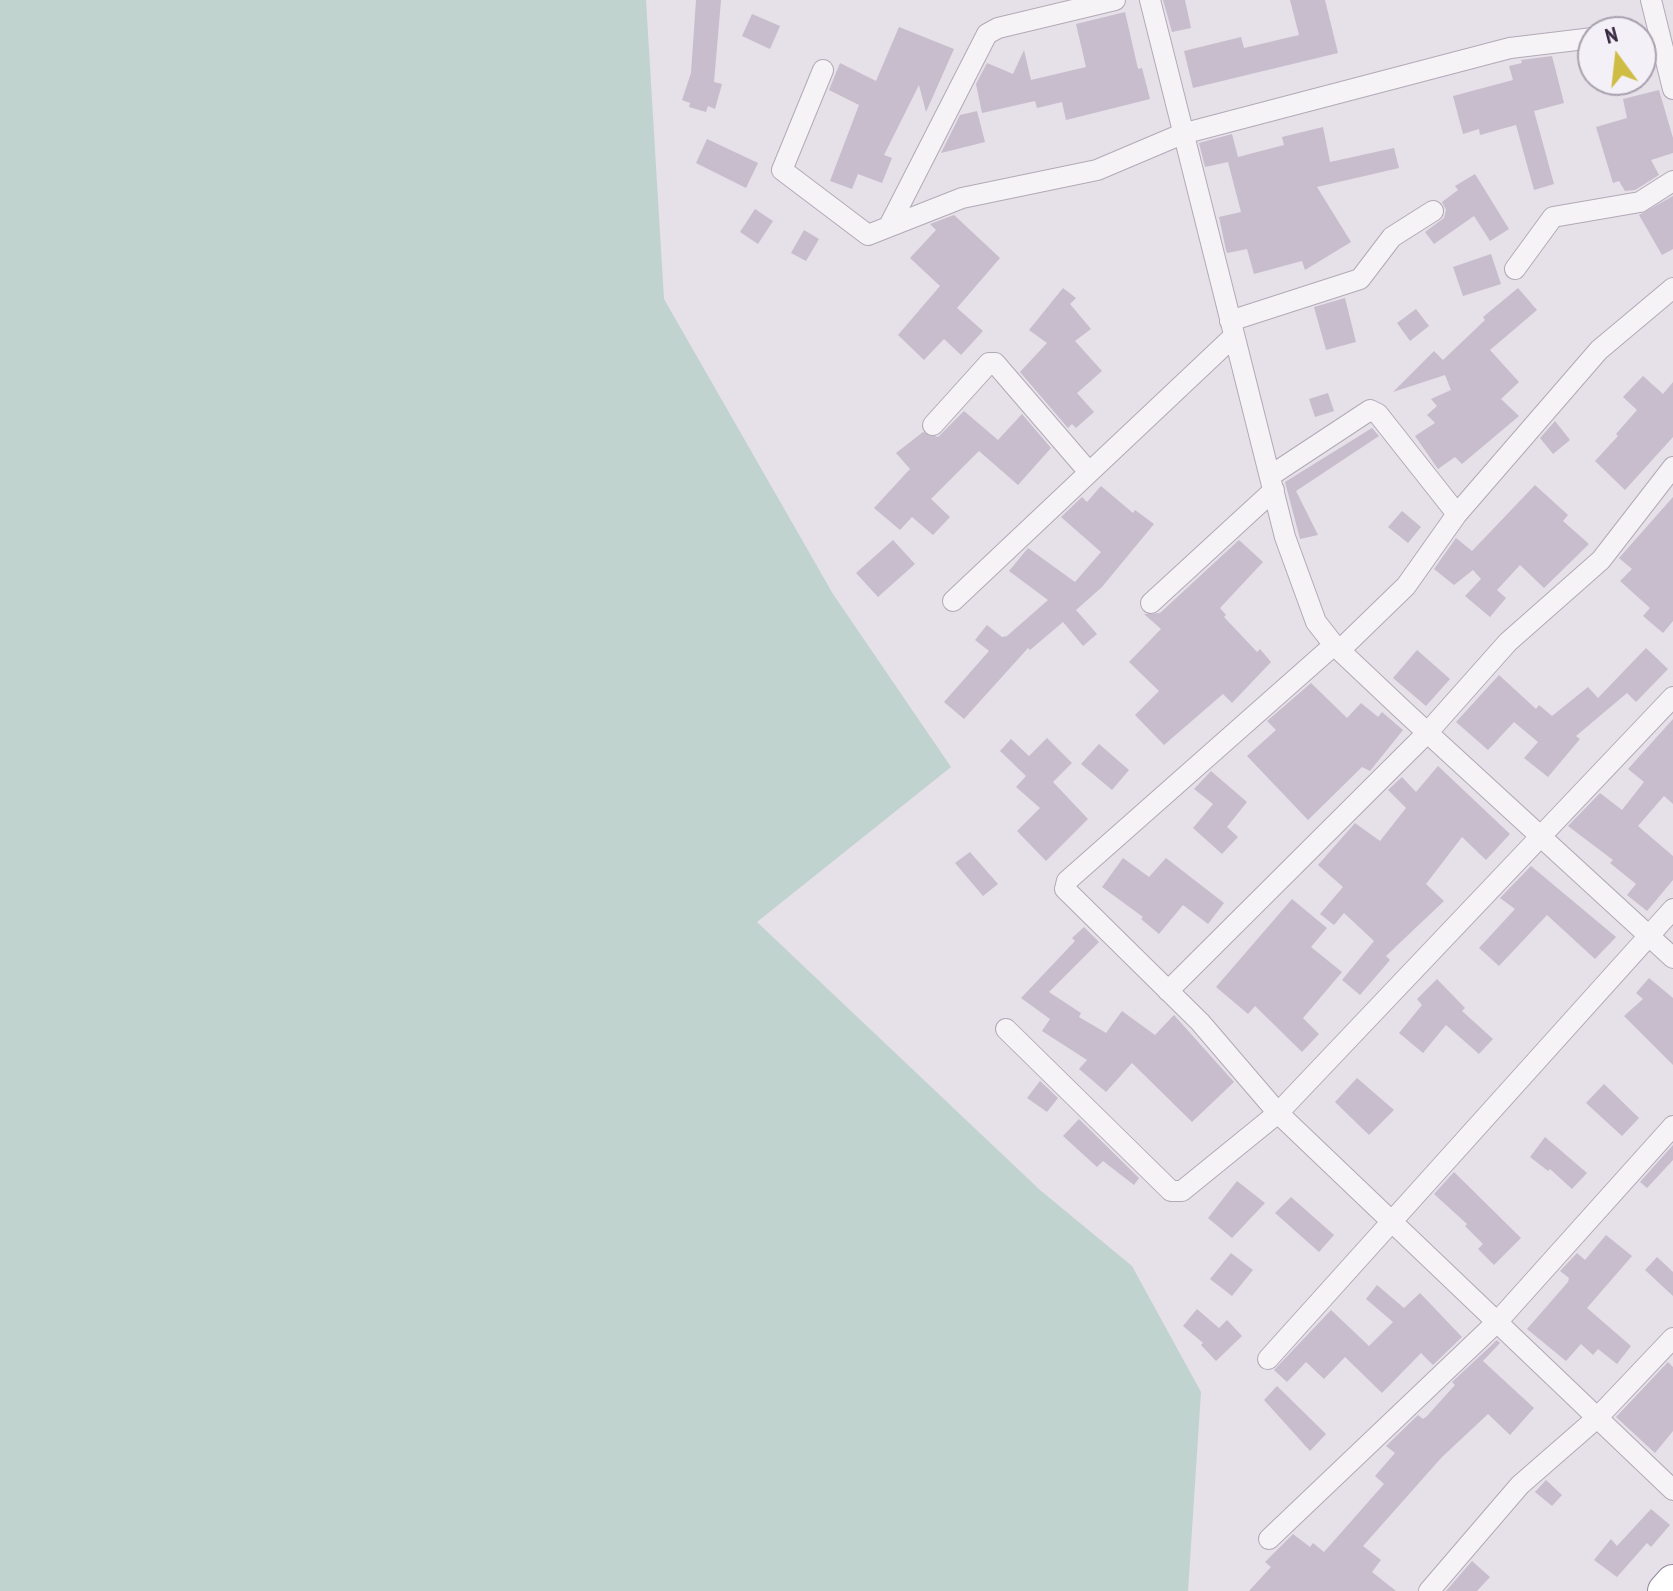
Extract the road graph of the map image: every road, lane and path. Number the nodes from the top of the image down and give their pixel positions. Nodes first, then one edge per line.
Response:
1 (1115, 0) edge
2 (1150, 0) edge
3 (1577, 40) edge
4 (1657, 55) edge
5 (823, 70) dead end
6 (1673, 89) edge
7 (1182, 134) junction
8 (1673, 181) edge
9 (1433, 211) dead end
10 (889, 226) junction
11 (1515, 269) dead end
12 (1673, 288) edge
13 (1232, 328) junction
14 (933, 425) dead end
15 (1673, 467) edge
16 (1088, 471) junction
17 (1272, 483) junction
18 (1457, 514) junction
19 (953, 601) dead end
20 (1151, 603) dead end
21 (1337, 648) junction
22 (1673, 697) edge
23 (1428, 732) junction
24 (1541, 836) junction
25 (1673, 909) edge
26 (1648, 935) junction
27 (1673, 958) edge
28 (1168, 991) junction
29 (1006, 1029) dead end
30 (1278, 1113) junction
31 (1673, 1126) edge
32 (1389, 1222) junction
33 (1498, 1321) junction
34 (1673, 1338) edge
35 (1268, 1359) dead end
36 (1598, 1417) junction
37 (1673, 1490) edge
38 (1269, 1539) dead end
39 (1673, 1582) edge
40 (1429, 1591) edge
41 (1665, 1591) edge

1 - 10 street
2 - 7 street
3 - 7 street
4 - 6 street
5 - 10 street
7 - 10 street
7 - 13 street
8 - 11 street
9 - 13 street
12 - 18 street
13 - 16 street
13 - 17 street
14 - 16 street
15 - 23 street
16 - 19 street
17 - 18 street
17 - 20 street
17 - 21 street
18 - 21 street
21 - 23 street
21 - 28 street
22 - 24 street
23 - 24 street
23 - 28 street
24 - 26 street
24 - 30 street
25 - 26 street
26 - 27 street
26 - 32 street
28 - 30 street
29 - 30 street
30 - 32 street
31 - 33 street
32 - 33 street
32 - 35 street
33 - 36 street
33 - 38 street
34 - 36 street
36 - 37 street
36 - 40 street
39 - 41 highway

